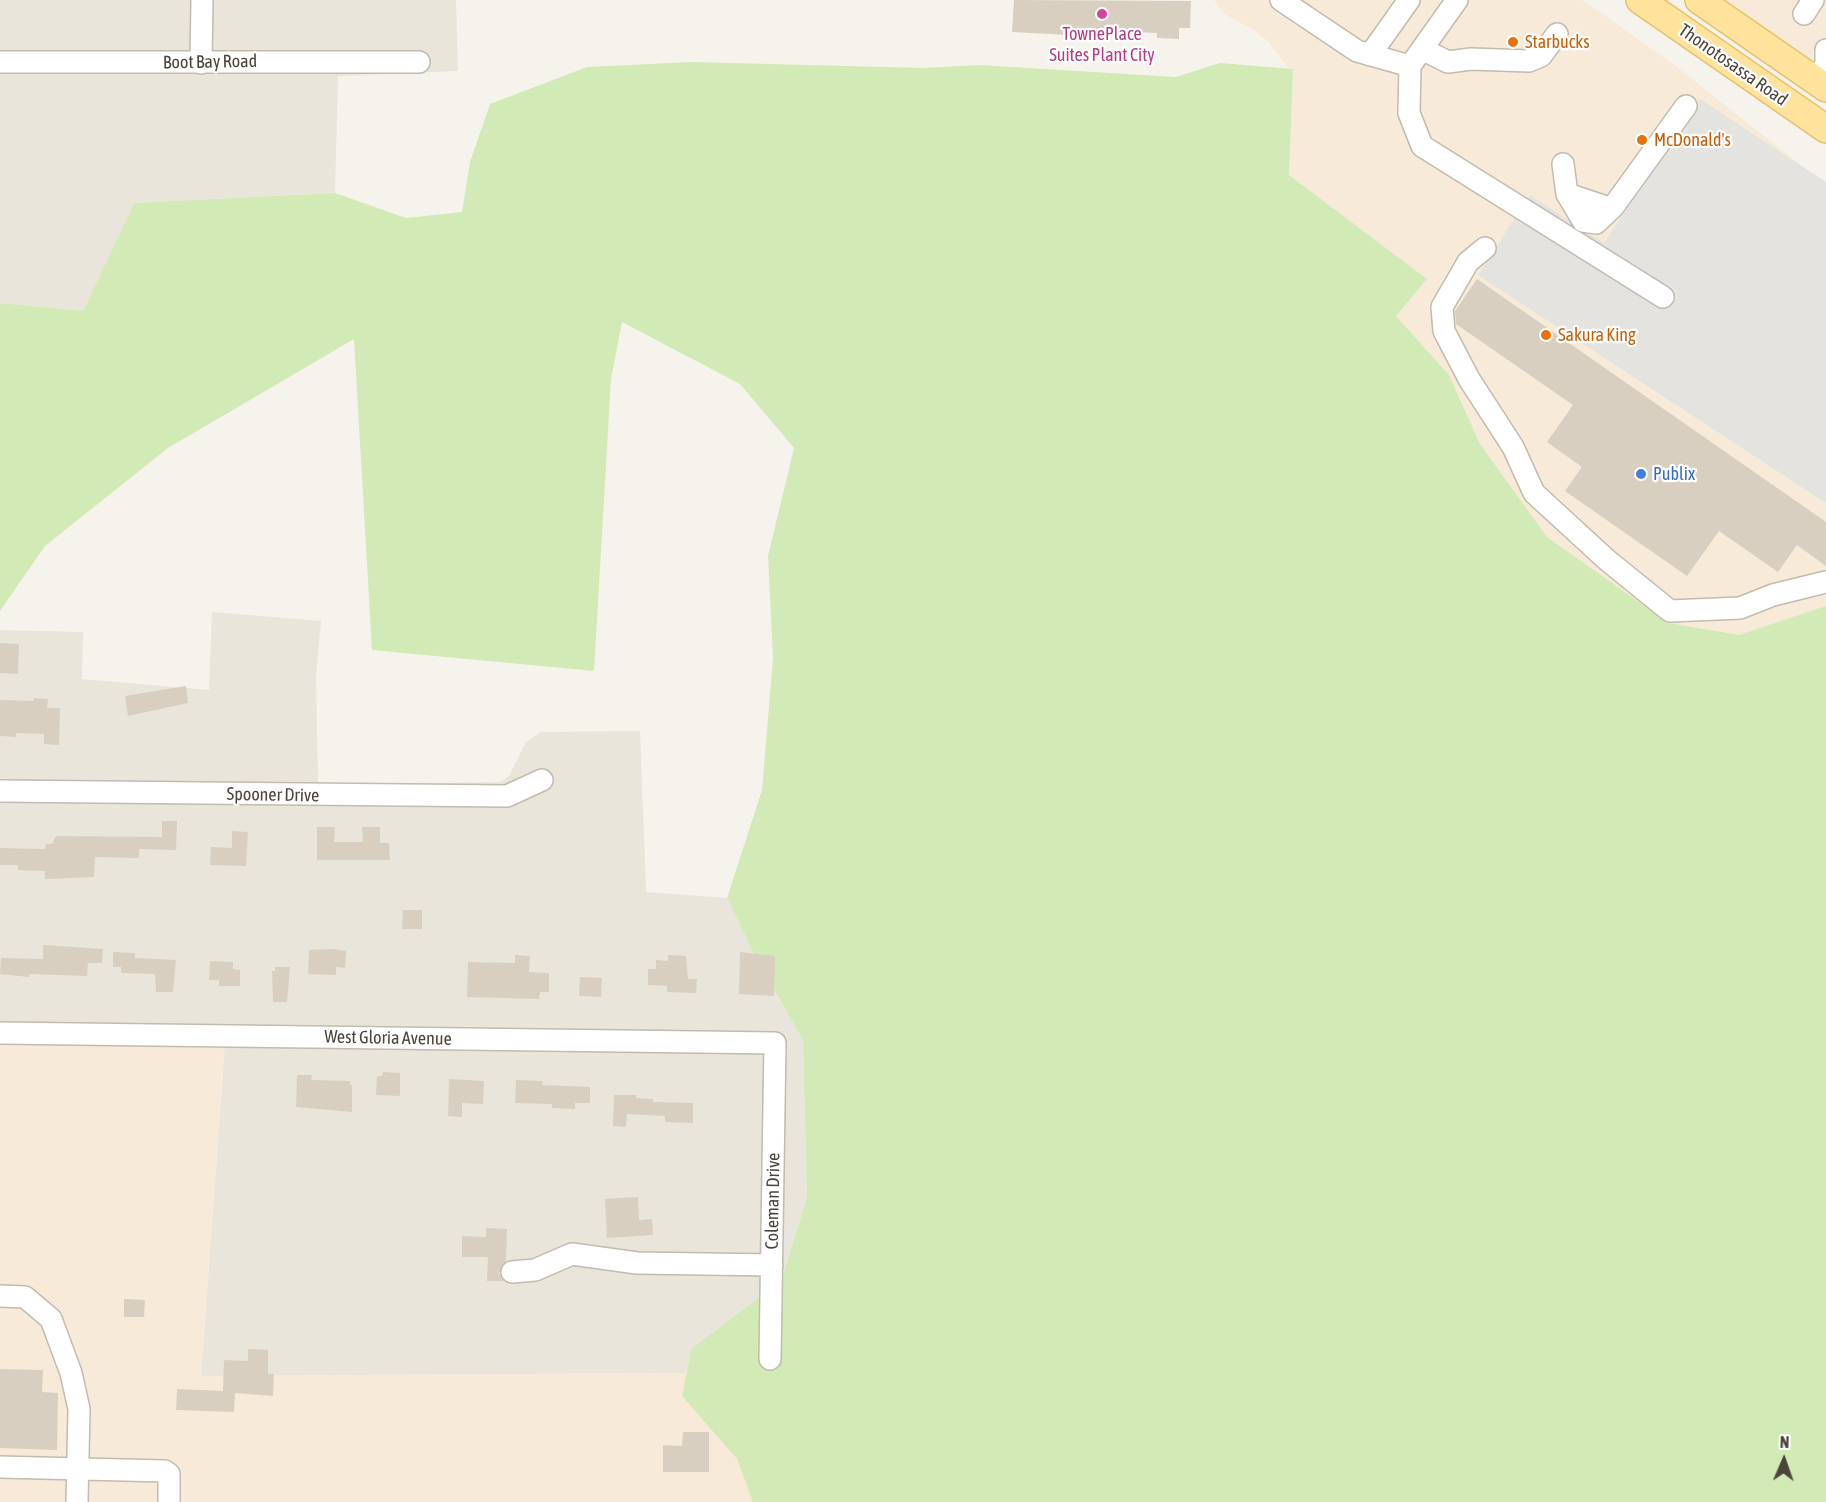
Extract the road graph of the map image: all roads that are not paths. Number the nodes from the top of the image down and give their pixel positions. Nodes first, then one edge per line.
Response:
1 (202, 0) edge
2 (1281, 0) edge
3 (1409, 0) edge
4 (1457, 0) edge
5 (1640, 0) edge
6 (1699, 0) edge
7 (1557, 34) dead end
8 (1826, 50) edge
9 (1715, 52) junction
10 (1370, 55) junction
11 (1416, 58) junction
12 (0, 62) edge
13 (419, 62) dead end
14 (201, 63) junction
15 (1823, 74) edge
16 (1686, 106) dead end
17 (1826, 107) edge
18 (1797, 109) junction
19 (1826, 129) edge
20 (1563, 164) dead end
21 (1485, 248) dead end
22 (1663, 297) dead end
23 (1826, 582) edge
24 (542, 780) dead end
25 (0, 791) edge
26 (0, 1033) edge
27 (775, 1043) joint
28 (772, 1264) junction
29 (512, 1272) dead end
30 (0, 1296) edge
31 (770, 1359) dead end
32 (0, 1467) edge
33 (78, 1469) junction
34 (77, 1502) edge
35 (169, 1502) edge

1 - 14 street
2 - 10 street
3 - 10 street
4 - 11 street
5 - 9 main road, Thonotosassa Road
6 - 15 main road, Thonotosassa Road
7 - 11 street
8 - 15 street
9 - 15 main road
9 - 18 main road, Thonotosassa Road
10 - 11 street
11 - 22 street
12 - 14 street, Boot Bay Road
13 - 14 street, Boot Bay Road
16 - 20 street
17 - 18 main road
18 - 19 main road, Thonotosassa Road
21 - 23 street
24 - 25 street, Spooner Drive
26 - 27 street, West Gloria Avenue
27 - 28 street, Coleman Drive
28 - 29 street
28 - 31 street, Coleman Drive
30 - 33 street
32 - 33 street
33 - 34 street
33 - 35 street

